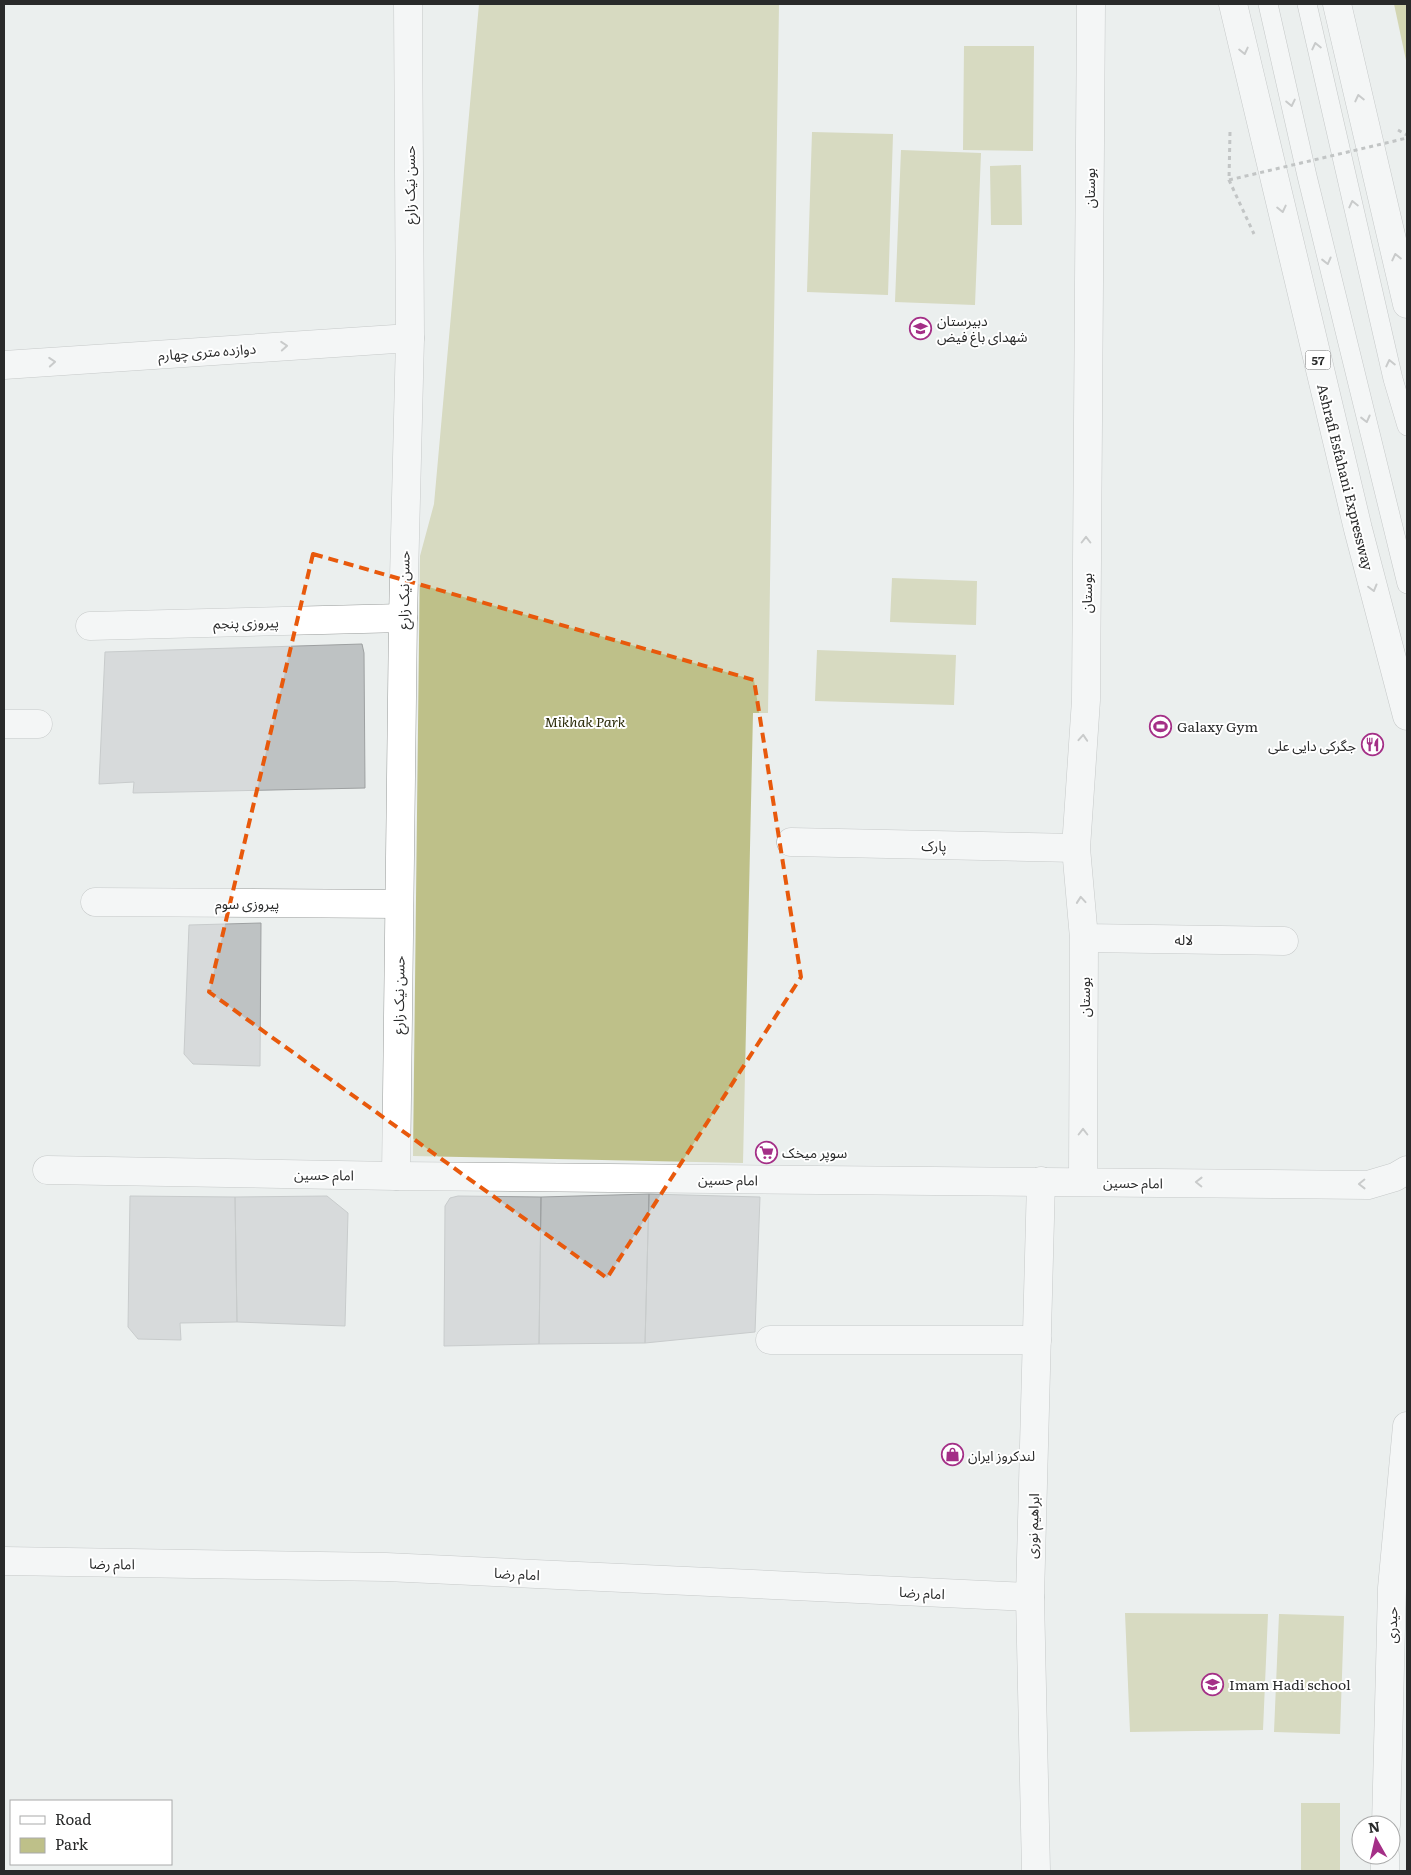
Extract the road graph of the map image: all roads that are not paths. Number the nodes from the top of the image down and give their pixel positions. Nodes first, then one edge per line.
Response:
1 (408, 4) edge
2 (1091, 4) edge
3 (1268, 4) edge
4 (1306, 4) edge
5 (1337, 4) edge
6 (1232, 6) edge
7 (1407, 304) edge
8 (410, 338) junction
9 (4, 365) edge
10 (1407, 426) edge
11 (1407, 584) edge
12 (402, 618) junction
13 (90, 626) dead end
14 (1407, 716) edge
15 (4, 724) edge
16 (38, 724) dead end
17 (792, 842) dead end
18 (1076, 848) junction
19 (95, 902) dead end
20 (399, 904) junction
21 (1084, 938) junction
22 (1284, 941) dead end
23 (47, 1170) dead end
24 (1407, 1170) edge
25 (396, 1176) junction
26 (1041, 1181) junction
27 (1083, 1181) junction
28 (770, 1340) dead end
29 (1037, 1340) junction
30 (1407, 1426) edge
31 (4, 1561) edge
32 (1400, 1585) edge
33 (1030, 1597) junction
34 (1387, 1815) edge
35 (1036, 1871) edge

1 - 8 main road, حسن نیک زارع
18 -> 2 main road, بوستان
3 -> 11 lane
10 -> 4 lane
7 -> 5 main road
6 -> 14 main road, Ashrafi Esfahani Expressway / 57
9 -> 8 main road, دوازده متری چهارم
8 - 12 main road, حسن نیک زارع
12 - 13 main road, پیروزی پنجم
12 - 20 main road, حسن نیک زارع
15 - 16 main road
17 - 18 main road, پارک
21 -> 18 main road, بوستان
19 - 20 main road, پیروزی سوم
20 - 25 main road, حسن نیک زارع
21 - 22 main road, لاله
27 -> 21 main road, بوستان
23 - 25 main road, امام حسین
24 -> 27 main road, امام حسین
25 - 26 main road, امام حسین
26 - 27 main road, امام حسین
26 - 29 main road, ابراهیم نوری
28 - 29 main road
29 - 33 main road, ابراهیم نوری
30 - 32 main road, حیدری
31 - 33 main road, امام رضا
32 - 34 main road, حیدری
33 - 35 main road, ابراهیم نوری

